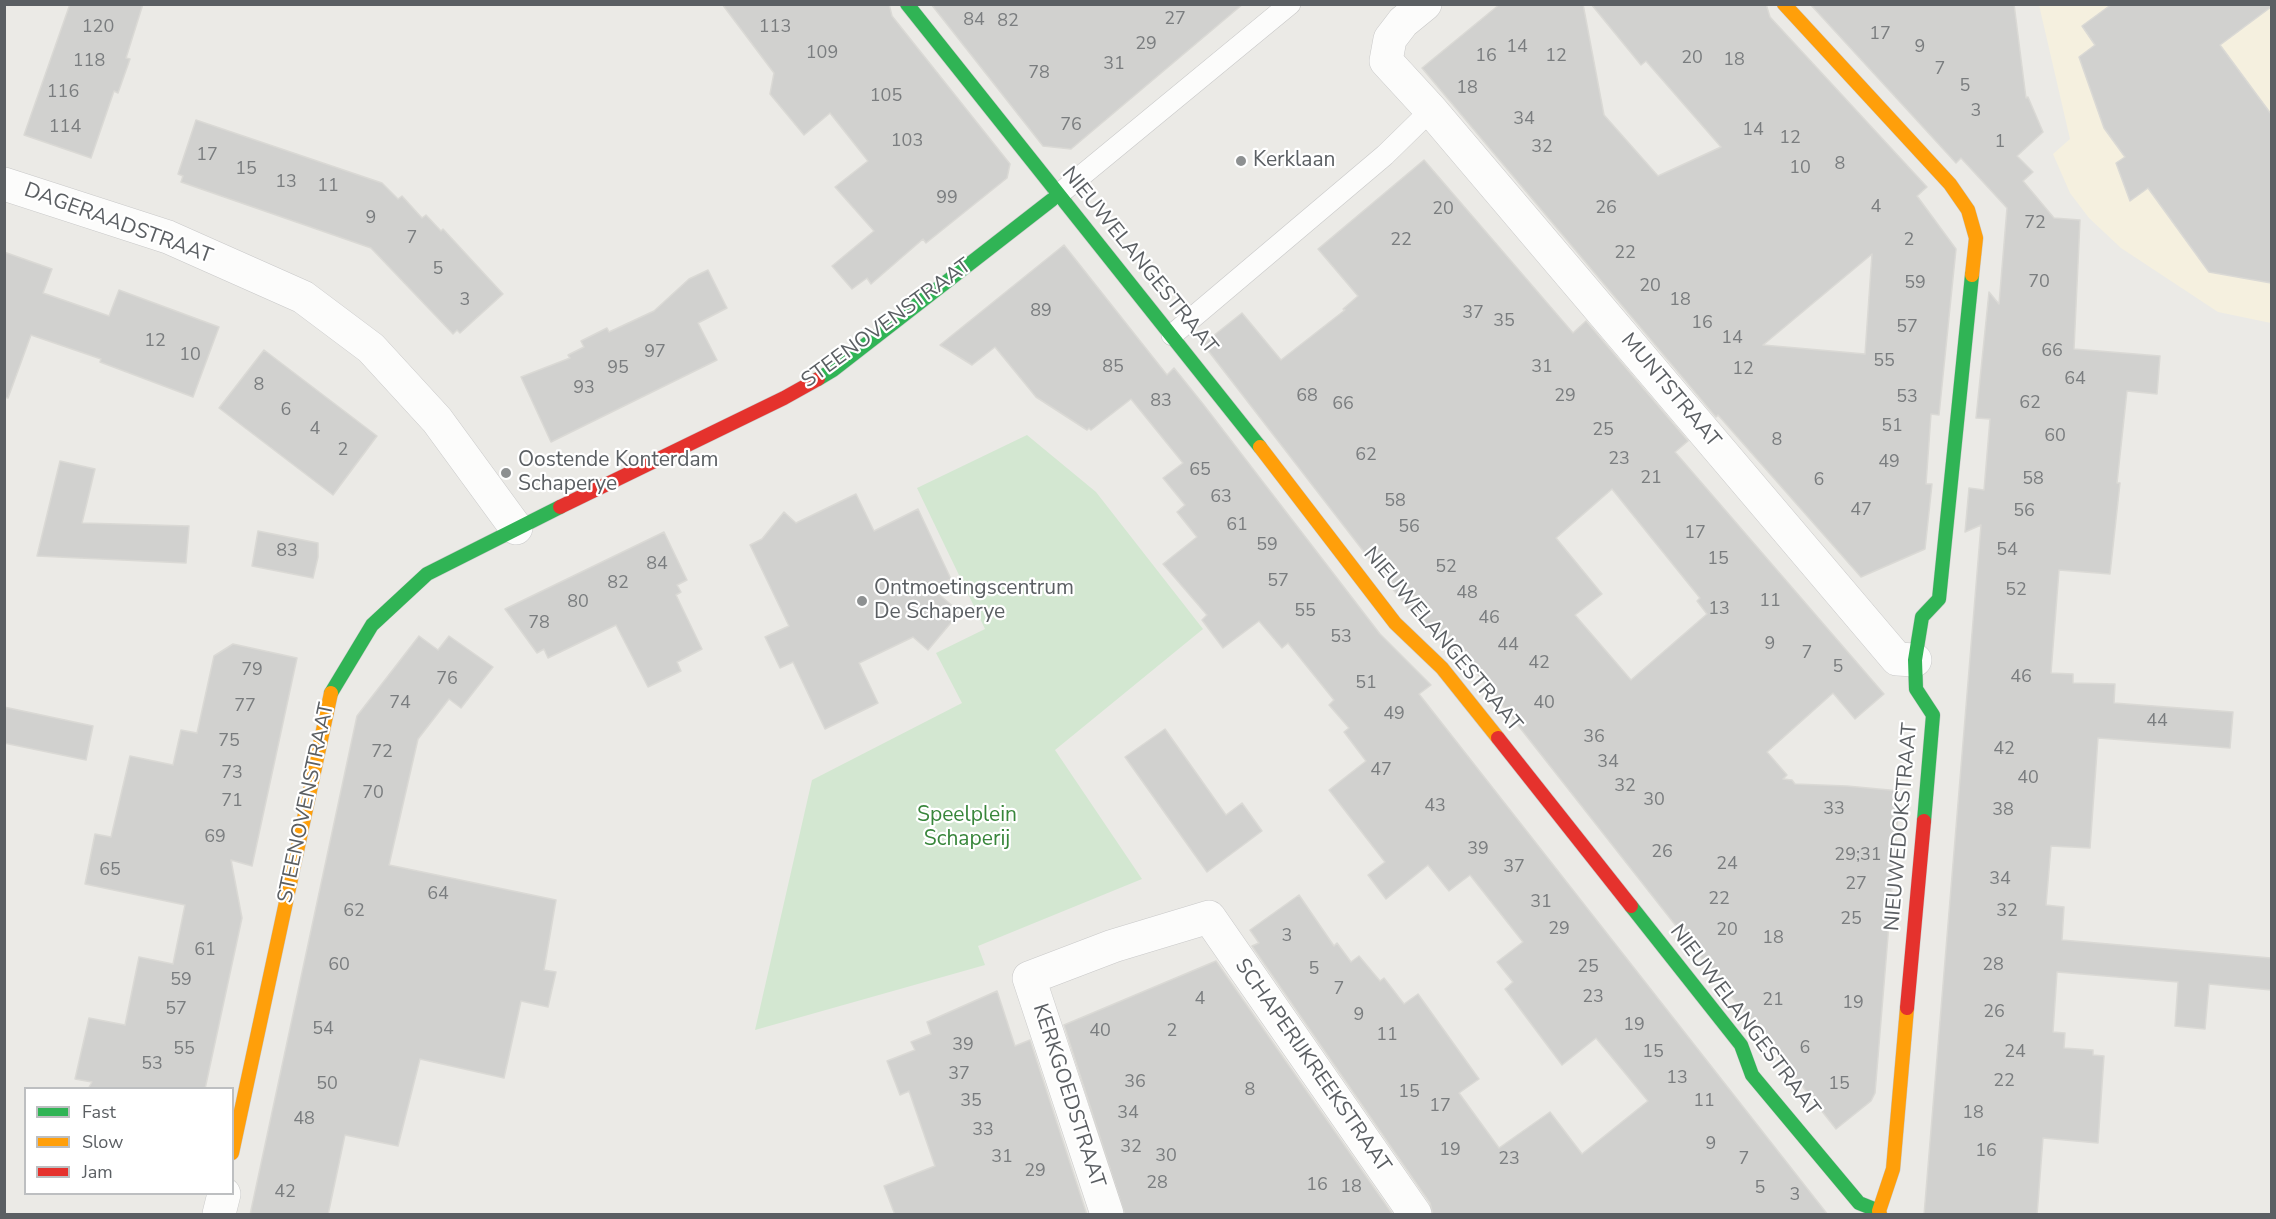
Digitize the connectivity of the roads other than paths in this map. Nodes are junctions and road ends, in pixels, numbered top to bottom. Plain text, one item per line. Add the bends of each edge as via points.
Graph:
1 (907, 4) edge
2 (1290, 4) edge
3 (1425, 4) edge
4 (1784, 4) edge
5 (1431, 110) junction
6 (4, 184) edge
7 (1058, 195) junction
8 (1172, 336) junction
9 (516, 528) junction
10 (1915, 660) junction
11 (1029, 978) joint
12 (234, 1144) edge
13 (224, 1195) edge
14 (1880, 1213) edge
15 (219, 1215) edge
16 (1107, 1215) edge
17 (1415, 1215) edge

1 - 7 street, NIEUWELANGESTRAAT
2 - 7 lane
3 - 5 street via 1389,39 1386,61
4 - 10 street, NIEUWEDOKSTRAAT via 1950,184 1968,210 1976,238 1939,599 1922,617
5 - 8 lane via 1385,155
5 - 10 street, MUNTSTRAAT via 1897,659
6 - 9 street, DAGERAADSTRAAT via 168,237 303,297 370,348 430,412
7 - 8 street, NIEUWELANGESTRAAT
7 - 9 street, STEENOVENSTRAAT via 833,370 784,398
8 - 14 street, NIEUWELANGESTRAAT via 1395,623 1442,668 1741,1045 1752,1075 1859,1203
9 - 12 street, STEENOVENSTRAAT via 427,574 372,625 331,693
10 - 14 street, NIEUWEDOKSTRAAT via 1916,689 1933,714 1893,1169
11 - 16 street, KERKGOEDSTRAAT
11 - 17 street, SCHAPERIJKREEKSTRAAT via 1113,946 1209,917
13 - 15 street

